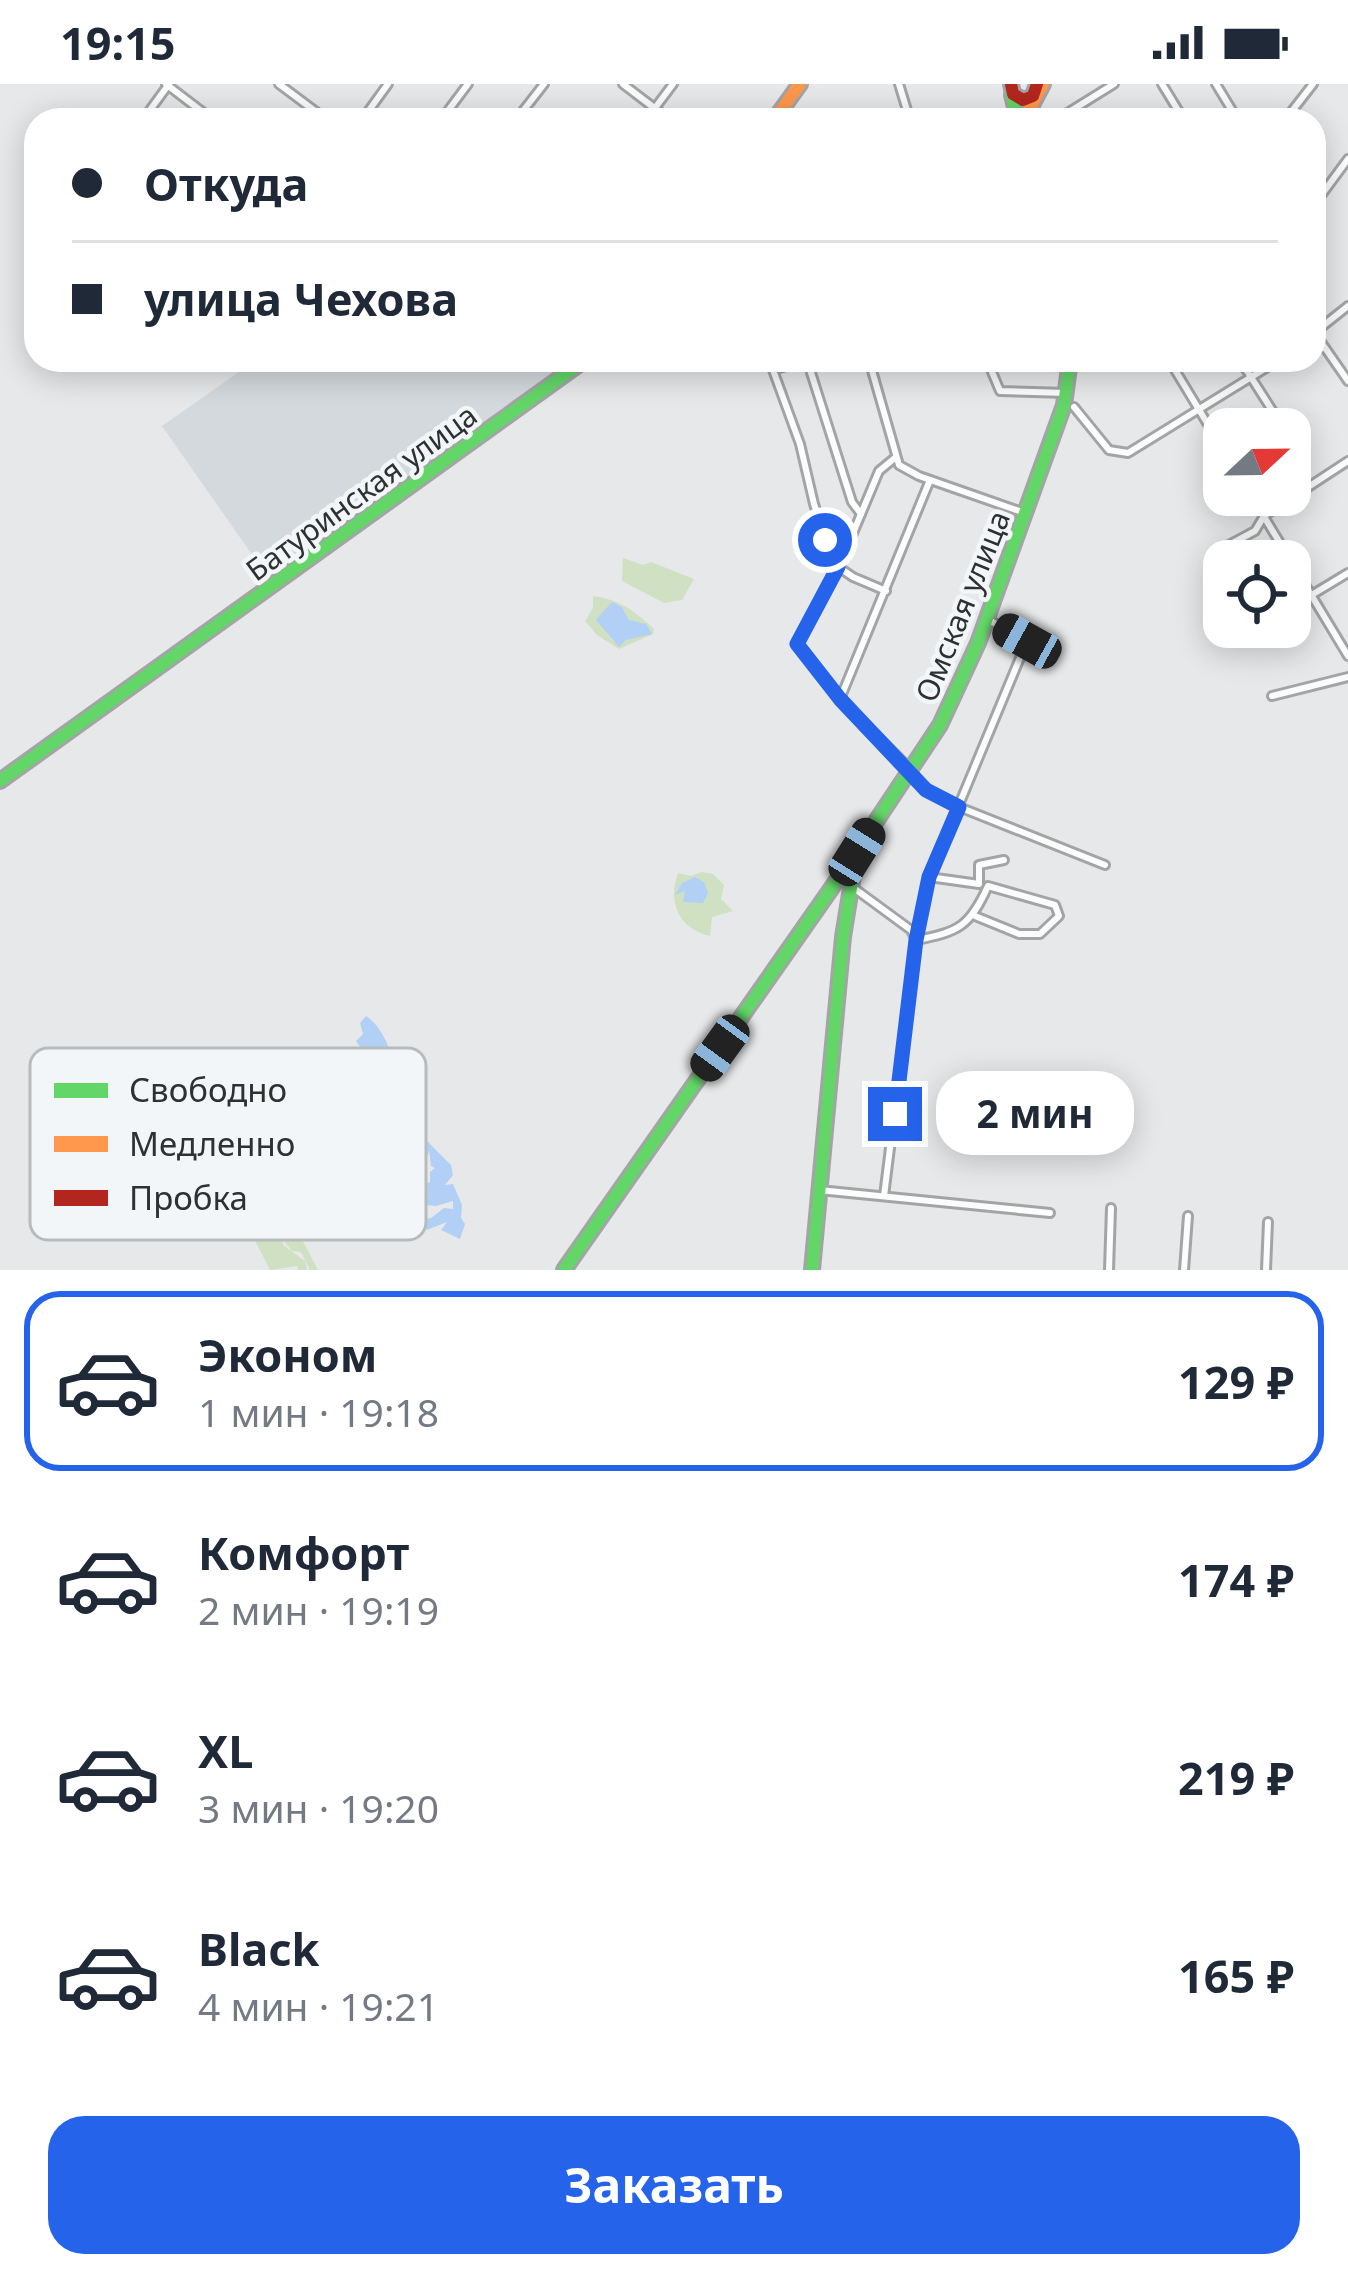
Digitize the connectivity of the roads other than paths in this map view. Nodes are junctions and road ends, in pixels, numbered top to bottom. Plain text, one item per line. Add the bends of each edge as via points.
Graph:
1 (168, 84) edge
2 (279, 84) edge
3 (544, 84) edge
4 (623, 84) edge
5 (673, 84) edge
6 (1114, 84) edge
7 (1011, 86) edge
8 (1038, 87) edge
9 (198, 108) edge
10 (311, 108) edge
11 (525, 108) edge
12 (654, 108) joint
13 (1075, 108) edge
14 (1348, 159) edge
15 (1326, 189) edge
16 (1326, 350) edge
17 (569, 372) edge
18 (774, 372) edge
19 (810, 372) edge
20 (872, 372) edge
21 (992, 372) edge
22 (1069, 372) edge
23 (1176, 372) edge
24 (1247, 372) edge
25 (1260, 372) edge
26 (1251, 378) junction
27 (1348, 381) edge
28 (1067, 393) junction
29 (1074, 407) dead end
30 (1270, 408) edge
31 (1200, 410) junction
32 (1203, 415) edge
33 (896, 457) junction
34 (1348, 461) edge
35 (931, 480) junction
36 (1311, 485) edge
37 (1025, 513) junction
38 (862, 514) junction
39 (1264, 516) joint
40 (1239, 540) edge
41 (838, 567) junction
42 (1348, 573) edge
43 (886, 591) junction
44 (1312, 595) junction
45 (987, 619) junction
46 (1348, 656) edge
47 (1348, 677) edge
48 (1272, 697) dead end
49 (840, 699) junction
50 (910, 769) junction
51 (0, 781) edge
52 (959, 807) junction
53 (857, 852) junction
54 (1004, 860) dead end
55 (1105, 865) dead end
56 (929, 877) junction
57 (851, 886) junction
58 (975, 916) junction
59 (916, 940) junction
60 (819, 1190) junction
61 (884, 1196) junction
62 (1111, 1208) dead end
63 (1050, 1213) dead end
64 (1188, 1216) dead end
65 (1268, 1222) dead end
66 (564, 1270) edge
67 (812, 1270) edge
68 (1109, 1270) edge
69 (1184, 1270) edge
70 (1267, 1270) edge

1 - 9 street
2 - 10 street
3 - 11 street
4 - 12 street
5 - 12 street
6 - 13 street
7 - 8 street via 1021,100
14 - 15 street
16 - 27 street
17 - 51 street, Батуринская улица
18 - 41 street
19 - 38 street
20 - 33 street
21 - 28 street via 1000,392
22 - 28 street, Омская улица
23 - 31 street
24 - 26 street
25 - 26 street
26 - 30 street
26 - 31 street
28 - 37 street, Омская улица
29 - 31 street via 1109,450 1122,454
31 - 32 street
33 - 35 street
33 - 38 street via 879,471
34 - 36 street
35 - 37 street
35 - 43 street
37 - 45 street, Омская улица
38 - 41 street
39 - 40 street
39 - 44 street
41 - 43 street
41 - 49 street via 797,644
42 - 44 street
43 - 49 street
44 - 46 street
45 - 50 street, Омская улица via 956,696
45 - 52 street via 1027,641
47 - 48 street
49 - 50 street
50 - 52 street via 926,790
50 - 53 street, Омская улица
52 - 55 street
52 - 56 street
53 - 57 street
53 - 66 street, Омская улица
54 - 56 street via 979,865 979,884
56 - 59 street
57 - 59 street
57 - 60 street
58 - 58 street via 988,886 1055,905 1059,916 1040,934
58 - 59 street via 945,935
59 - 61 street
60 - 61 street
60 - 67 street
61 - 63 street
62 - 68 street
64 - 69 street
65 - 70 street

